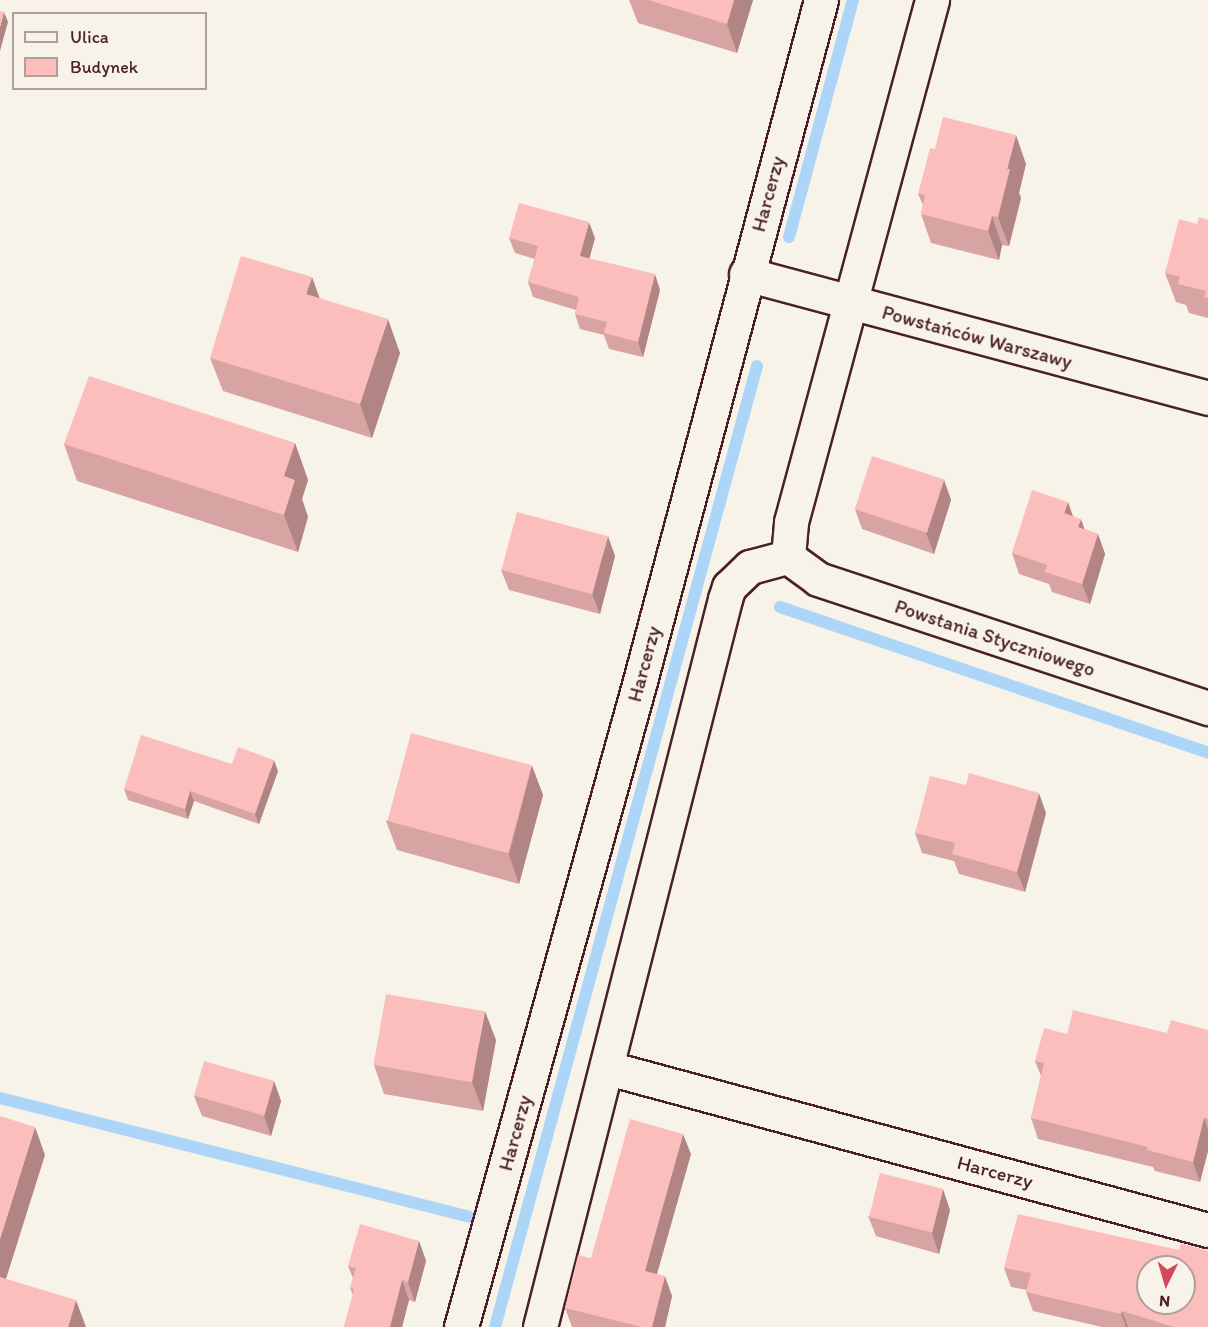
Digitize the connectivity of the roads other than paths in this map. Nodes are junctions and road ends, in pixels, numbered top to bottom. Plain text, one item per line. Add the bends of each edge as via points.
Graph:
1 (821, 0) edge
2 (932, 0) edge
3 (746, 274) junction
4 (852, 304) junction
5 (1208, 398) edge
6 (788, 557) junction
7 (1208, 708) edge
8 (608, 1068) junction
9 (1208, 1230) edge
10 (461, 1327) edge
11 (540, 1327) edge

1 - 3 street, Harcerzy
2 - 4 street
3 - 4 street, Powstańców Warszawy
3 - 10 street, Harcerzy via 639,681
4 - 5 street, Powstańców Warszawy
4 - 6 street via 791,522
6 - 7 street, Powstania Styczniowego via 818,579
6 - 8 street via 750,567 729,586
8 - 9 street, Harcerzy
8 - 11 street

